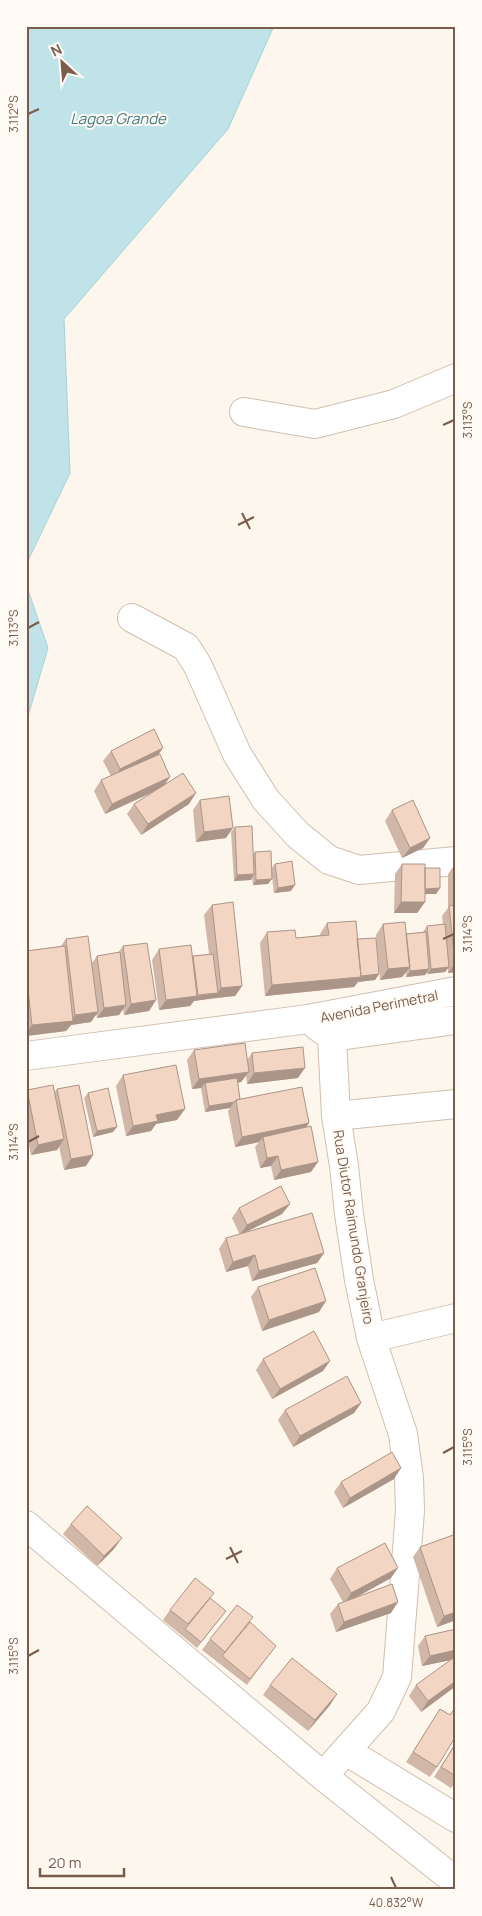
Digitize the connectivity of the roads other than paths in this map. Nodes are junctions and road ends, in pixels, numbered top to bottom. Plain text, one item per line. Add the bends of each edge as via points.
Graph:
1 (456, 378) edge
2 (244, 412) dead end
3 (132, 618) dead end
4 (456, 861) edge
5 (456, 991) edge
6 (308, 1019) junction
7 (456, 1020) edge
8 (332, 1037) junction
9 (26, 1056) edge
10 (456, 1104) edge
11 (336, 1116) junction
12 (456, 1318) edge
13 (371, 1338) junction
14 (26, 1525) edge
15 (346, 1751) junction
16 (323, 1776) junction
17 (456, 1818) edge
18 (448, 1876) edge

1 - 2 street via 394,404 315,424
3 - 4 street via 186,647 198,666 237,754 266,800 298,834 329,860 359,870
5 - 6 street, Avenida Perimetral
6 - 8 street, Avenida Perimetral
6 - 9 street
7 - 8 street, Avenida Perimetral
8 - 11 street, Rua Diutor Raimundo Granjeiro
10 - 11 street
11 - 13 street, Rua Diutor Raimundo Granjeiro via 359,1280
12 - 13 street
13 - 15 street, Rua Diutor Raimundo Granjeiro via 403,1434 410,1511 397,1677 381,1712
14 - 16 street
15 - 16 street, Rua Diutor Raimundo Granjeiro
15 - 17 street
16 - 18 street

